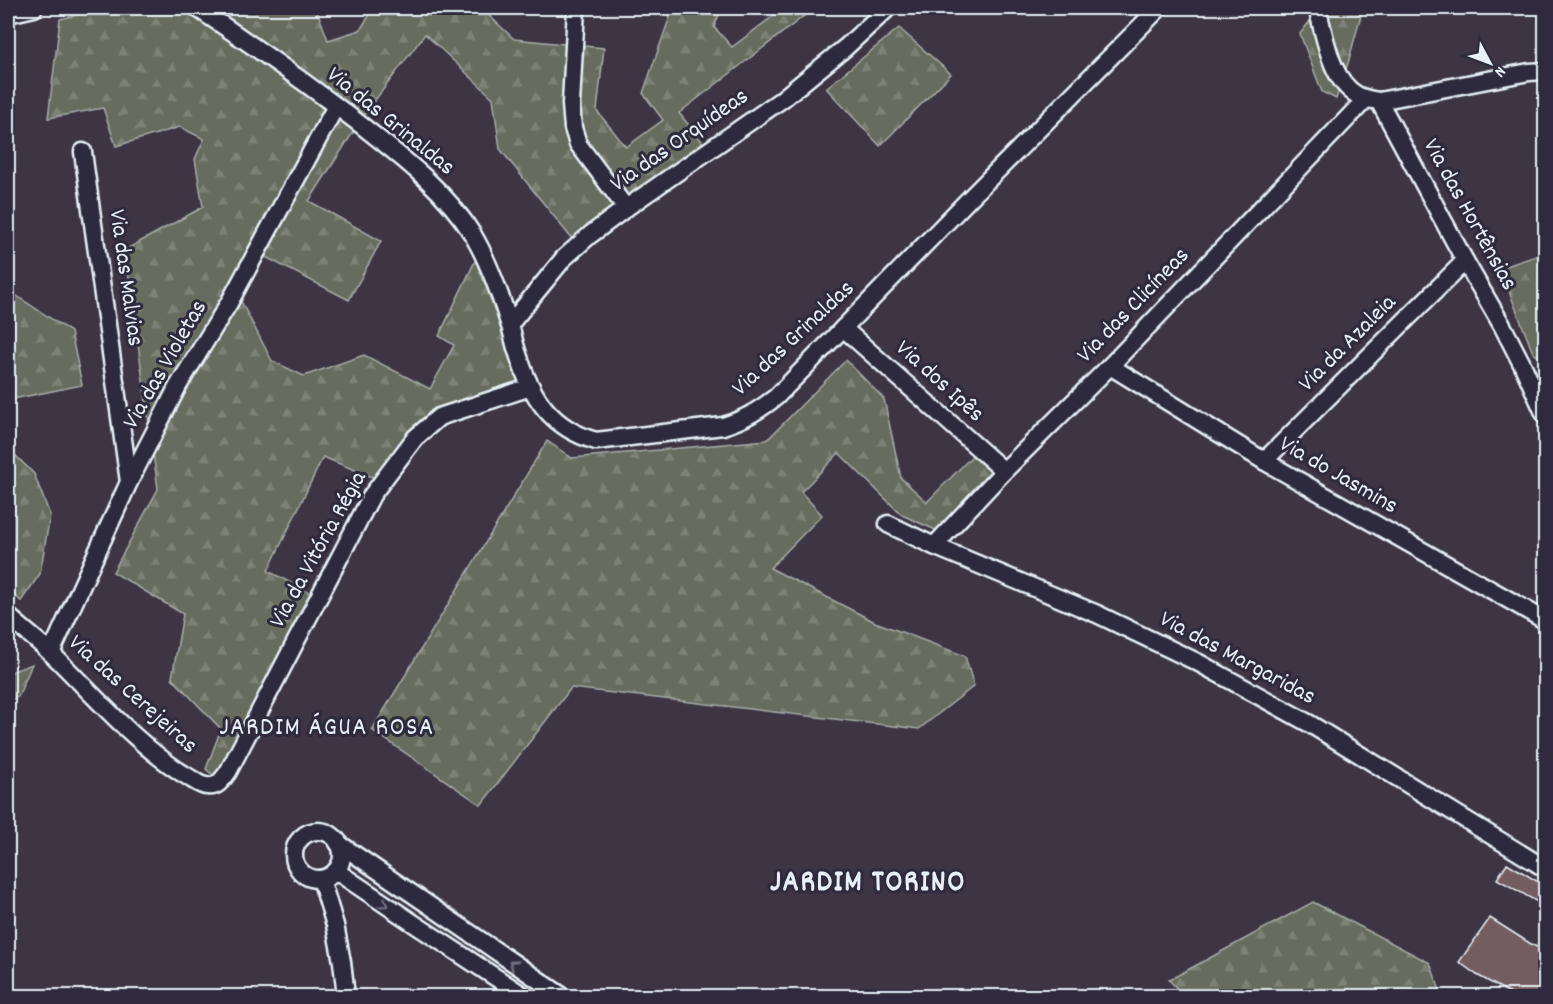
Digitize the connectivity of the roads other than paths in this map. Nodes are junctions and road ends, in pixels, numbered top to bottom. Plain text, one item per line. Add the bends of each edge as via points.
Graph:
1 (34, 8) edge
2 (196, 8) edge
3 (576, 8) edge
4 (888, 8) edge
5 (1159, 8) edge
6 (1317, 8) edge
7 (8, 14) edge
8 (1545, 71) edge
9 (1373, 100) junction
10 (336, 106) junction
11 (83, 152) dead end
12 (626, 208) junction
13 (1466, 261) junction
14 (510, 324) junction
15 (843, 328) junction
16 (1110, 366) junction
17 (531, 387) junction
18 (1545, 417) edge
19 (1264, 461) junction
20 (1004, 471) junction
21 (129, 482) junction
22 (888, 524) dead end
23 (934, 546) junction
24 (8, 616) edge
25 (1545, 621) edge
26 (51, 653) junction
27 (228, 772) joint
28 (338, 843) junction
29 (1545, 869) edge
30 (328, 875) junction
31 (346, 996) edge
32 (524, 996) edge
33 (562, 996) edge

1 - 7 street
2 - 10 street, Via das Grinaldas
3 - 12 street via 573,128 578,144
4 - 12 street, Via das Orquídeas via 781,100
5 - 15 street, Via das Grinaldas
6 - 9 street via 1333,67 1343,84 1356,95
8 - 9 street
9 - 13 street, Via das Hortênsias
9 - 16 street, Via das Clicíneas
10 - 14 street, Via das Grinaldas via 419,172 457,212 487,264
10 - 21 street, Via das Violetas via 229,303 178,386
11 - 21 street, Via das Malvias
12 - 14 street, Via das Orquídeas via 564,258
13 - 18 street, Via das Hortênsias via 1518,356
13 - 19 street, Via da Azaleia
14 - 17 street, Via das Grinaldas
15 - 17 street, Via das Grinaldas via 759,411 723,426 596,441 564,428 548,414
15 - 20 street, Via dos Ipês
16 - 19 street, Via do Jasmins
16 - 20 street, Via das Clicíneas
17 - 27 street, Via da Vitória Régia via 439,417 415,438 372,495
19 - 25 street, Via do Jasmins
20 - 23 street, Via das Clicíneas
21 - 26 street, Via das Violetas
22 - 23 street, Via das Margaridas
23 - 29 street, Via das Margaridas via 1097,614 1199,663 1310,724
24 - 26 street, Via das Cerejeiras
26 - 27 street, Via das Cerejeiras via 156,754 182,773 209,787 221,782
28 - 30 street via 341,862
28 - 30 street via 326,833 310,833 295,850 296,866 301,872 314,879
33 -> 28 street
30 - 31 street
30 -> 32 street via 416,925

